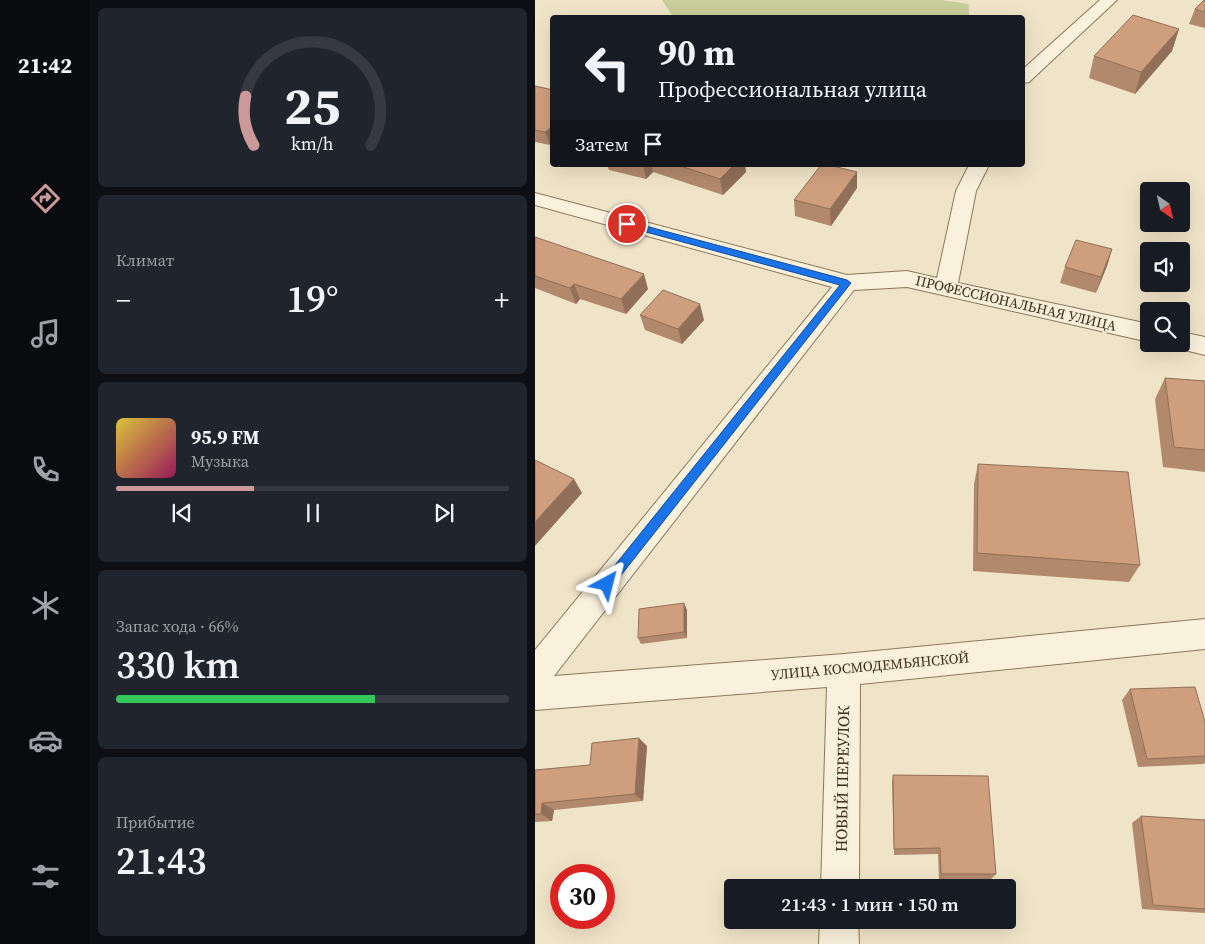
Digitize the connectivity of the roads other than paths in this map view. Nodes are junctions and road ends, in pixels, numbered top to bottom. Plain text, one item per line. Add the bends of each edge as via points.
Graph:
1 (1109, 0) edge
2 (1025, 76) edge
3 (978, 167) edge
4 (535, 199) edge
5 (847, 283) junction
6 (946, 288) junction
7 (1140, 331) edge
8 (1190, 343) edge
9 (1205, 346) edge
10 (1205, 634) edge
11 (843, 670) junction
12 (535, 675) edge
13 (535, 694) edge
14 (840, 879) edge
15 (839, 929) edge
16 (839, 944) edge

1 - 2 street
3 - 6 street via 966,191
4 - 5 street, ПРОФЕССИОНАЛЬНАЯ УЛИЦА
5 - 6 street, ПРОФЕССИОНАЛЬНАЯ УЛИЦА via 907,279
5 - 12 street
6 - 7 street, ПРОФЕССИОНАЛЬНАЯ УЛИЦА
8 - 9 street
10 - 11 street, УЛИЦА КОСМОДЕМЬЯНСКОЙ
11 - 13 street, УЛИЦА КОСМОДЕМЬЯНСКОЙ
11 - 14 street, НОВЫЙ ПЕРЕУЛОК
15 - 16 street

